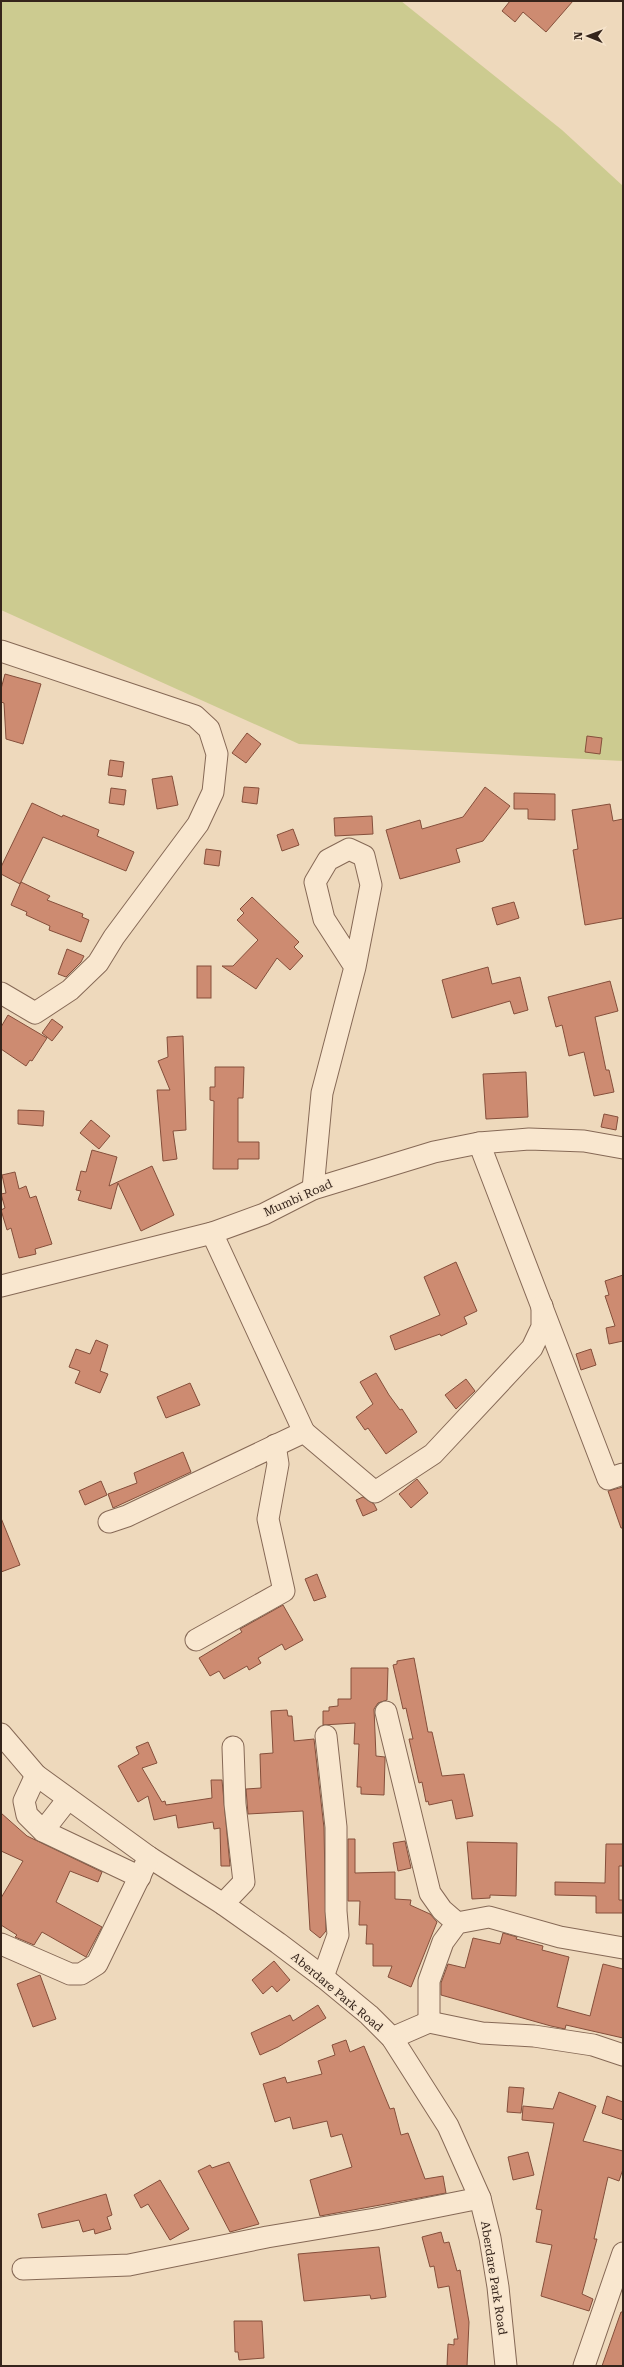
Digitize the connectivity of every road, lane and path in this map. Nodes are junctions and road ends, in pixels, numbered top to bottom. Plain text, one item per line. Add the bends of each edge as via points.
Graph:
1 (1, 651) edge
2 (354, 967) junction
3 (1, 993) edge
4 (478, 1143) junction
5 (623, 1148) edge
6 (313, 1189) junction
7 (212, 1233) junction
8 (1, 1286) edge
9 (542, 1306) junction
10 (304, 1432) junction
11 (275, 1445) junction
12 (623, 1474) edge
13 (109, 1522) dead end
14 (196, 1640) dead end
15 (386, 1712) dead end
16 (1, 1734) edge
17 (326, 1736) dead end
18 (233, 1747) dead end
19 (36, 1775) junction
20 (68, 1798) junction
21 (43, 1831) junction
22 (150, 1857) junction
23 (140, 1877) junction
24 (223, 1904) junction
25 (457, 1923) junction
26 (1, 1944) edge
27 (623, 1948) edge
28 (323, 1977) junction
29 (429, 2022) junction
30 (392, 2038) junction
31 (623, 2055) edge
32 (480, 2198) junction
33 (623, 2254) edge
34 (23, 2269) dead end
35 (506, 2366) edge
36 (584, 2366) edge

1 - 3 street via 194,716 210,729 217,754 213,792 198,824 98,963 70,990 35,1013
2 - 2 street via 371,885 364,856 349,849 328,860 315,882 324,919
2 - 6 street via 322,1093
4 - 5 street, Mumbi Road via 529,1139 584,1142
4 - 6 street, Mumbi Road via 434,1152
4 - 9 street
6 - 7 street, Mumbi Road via 264,1214
7 - 8 street, Mumbi Road
7 - 10 street
9 - 10 street via 542,1327 532,1348 433,1454 375,1492
9 - 12 street via 608,1479
10 - 11 street
11 - 13 street via 127,1516
11 - 14 street via 278,1464 268,1520 284,1592
15 - 25 street via 430,1893 442,1910
16 - 19 street, Aberdare Park Road
17 - 28 street via 336,1827 338,1935
18 - 24 street via 244,1882
19 - 20 street, Aberdare Park Road
19 - 21 street via 24,1801 27,1815
20 - 21 street
20 - 22 street, Aberdare Park Road
21 - 23 street
22 - 23 street
22 - 24 street, Aberdare Park Road
23 - 26 street via 97,1964 81,1974 70,1974
24 - 28 street, Aberdare Park Road
25 - 27 street via 489,1917 560,1937
25 - 29 street via 443,1942 429,1981
28 - 30 street, Aberdare Park Road
29 - 30 street
29 - 31 street via 482,2033 534,2036 593,2045
30 - 32 street, Aberdare Park Road via 448,2126
32 - 34 street via 128,2265
32 - 35 street, Aberdare Park Road via 498,2287
33 - 36 street

